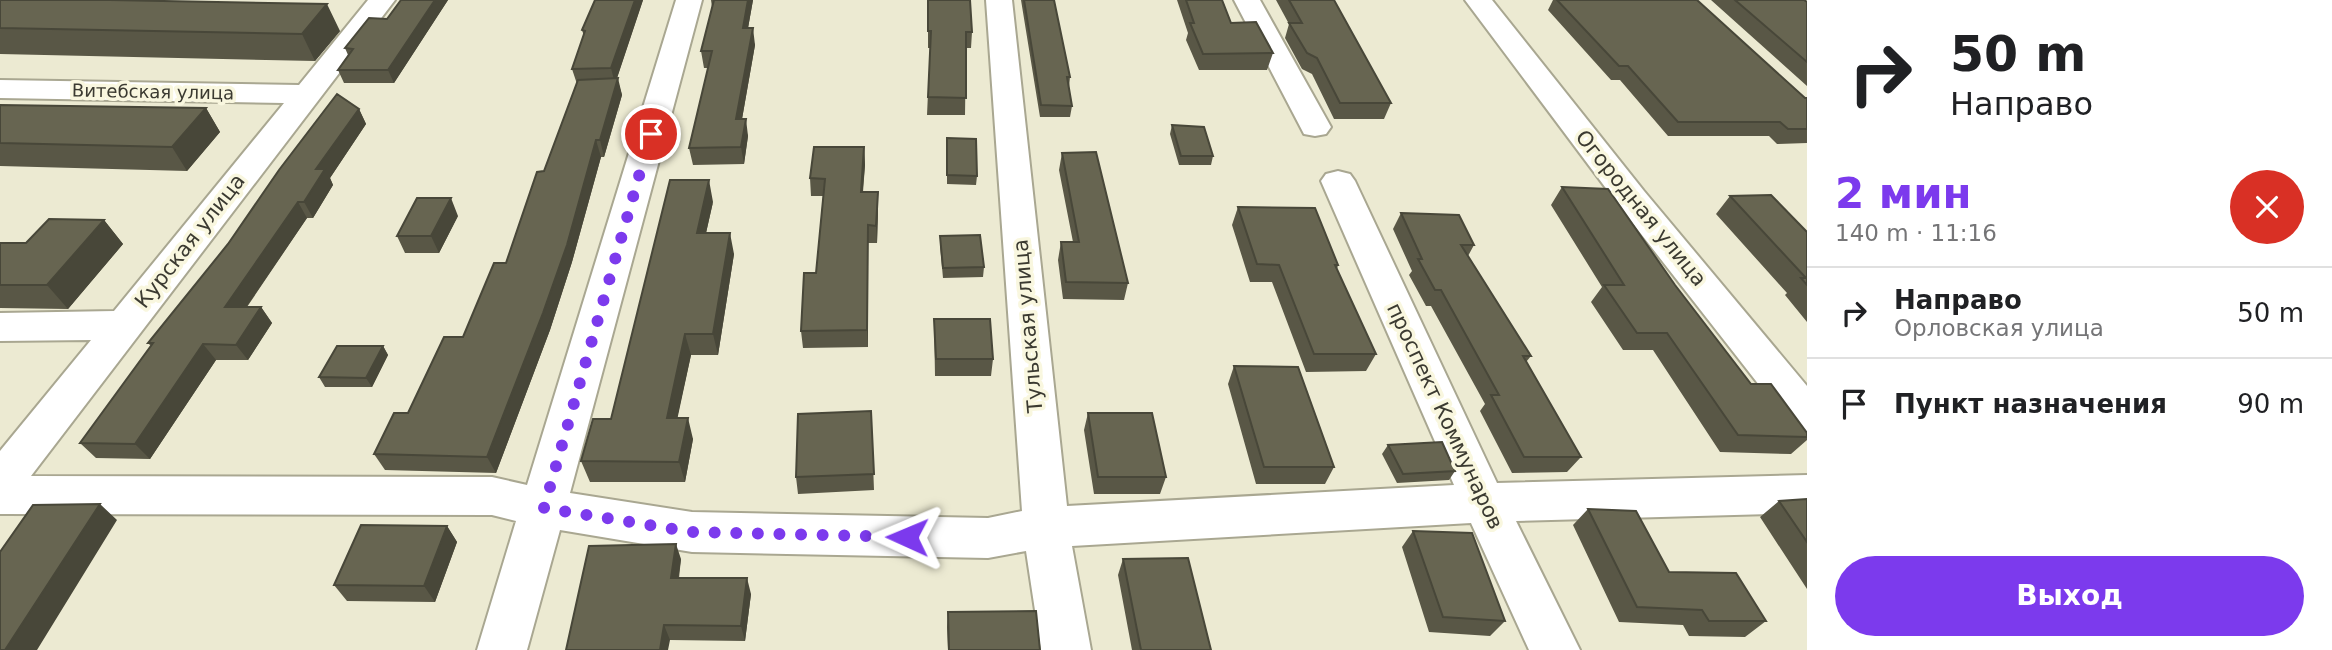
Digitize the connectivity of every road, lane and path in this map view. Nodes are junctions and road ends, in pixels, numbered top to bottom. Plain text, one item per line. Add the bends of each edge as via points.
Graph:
1 (382, 0) edge
2 (689, 0) edge
3 (999, 0) edge
4 (1247, 0) edge
5 (1478, 0) edge
6 (0, 89) edge
7 (306, 94) junction
8 (1315, 127) dead end
9 (1338, 181) dead end
10 (123, 326) junction
11 (0, 327) edge
12 (1807, 415) edge
13 (0, 483) edge
14 (1807, 494) edge
15 (0, 495) edge
16 (1484, 503) junction
17 (544, 508) junction
18 (1046, 527) junction
19 (502, 650) edge
20 (1066, 650) edge
21 (1555, 650) edge

1 - 7 street, Курская улица
2 - 17 street
3 - 18 street, Тульская улица
4 - 8 street
5 - 12 street, Огородная улица
6 - 7 street, Витебская улица
7 - 10 street, Курская улица
9 - 16 street, проспект Коммунаров
10 - 11 street
10 - 13 street, Курская улица
14 - 16 street
15 - 17 street via 492,496
16 - 18 street
16 - 21 street, проспект Коммунаров
17 - 18 street via 692,532 988,538
17 - 19 street
18 - 20 street, Тульская улица

